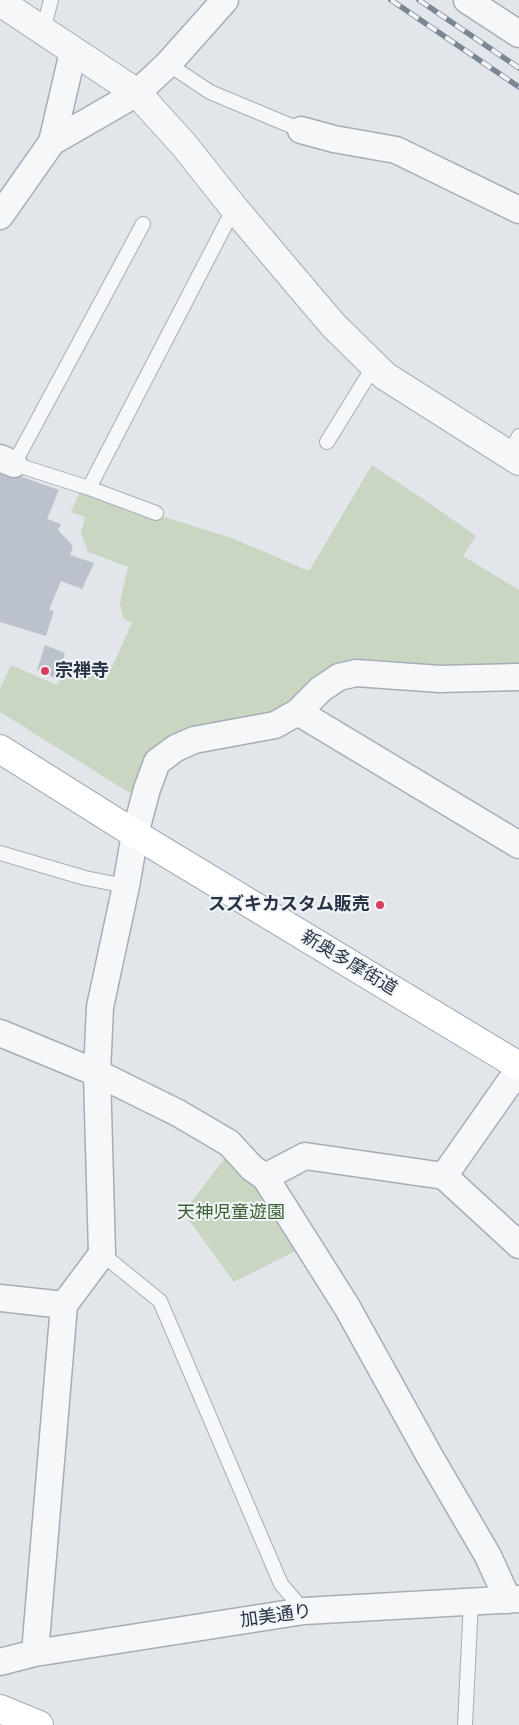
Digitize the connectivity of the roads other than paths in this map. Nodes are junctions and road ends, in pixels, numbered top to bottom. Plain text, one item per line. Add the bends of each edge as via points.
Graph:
1 (51, 0) edge
2 (225, 0) edge
3 (467, 0) edge
4 (0, 2) edge
5 (43, 30) junction
6 (519, 34) edge
7 (73, 52) junction
8 (168, 64) junction
9 (136, 93) junction
10 (301, 130) joint
11 (52, 142) junction
12 (5, 200) edge
13 (234, 208) junction
14 (519, 210) edge
15 (142, 224) dead end
16 (374, 366) junction
17 (327, 442) dead end
18 (516, 451) edge
19 (7, 461) edge
20 (89, 488) junction
21 (156, 513) dead end
22 (519, 677) edge
23 (298, 712) junction
24 (0, 750) edge
25 (135, 834) junction
26 (519, 845) edge
27 (0, 853) edge
28 (126, 886) junction
29 (0, 1033) edge
30 (519, 1067) edge
31 (97, 1074) junction
32 (444, 1176) junction
33 (265, 1177) junction
34 (519, 1245) edge
35 (102, 1254) junction
36 (0, 1298) edge
37 (64, 1305) junction
38 (514, 1600) edge
39 (471, 1601) junction
40 (304, 1611) junction
41 (35, 1653) junction
42 (0, 1662) edge
43 (0, 1709) edge
44 (39, 1725) edge
45 (464, 1725) edge

1 - 5 lane
2 - 8 street
3 - 6 street
4 - 5 street
5 - 7 street
7 - 9 street
7 - 11 street
8 - 9 street
8 - 10 lane via 210,92
9 - 11 street
9 - 13 street via 184,145
10 - 14 street via 334,140 396,150
11 - 12 street
13 - 16 street via 333,325
13 - 20 lane
15 - 19 lane
16 - 17 lane
16 - 18 street via 385,376
19 - 20 lane
20 - 21 lane
22 - 23 street via 440,679 356,672 339,677 320,689
23 - 25 street via 275,725 194,740 157,762
23 - 26 street
24 - 25 main road, 新奥多摩街道
25 - 28 street
25 - 30 main road, 新奥多摩街道
27 - 28 lane via 85,878
28 - 31 street via 100,1007
29 - 31 street
30 - 32 street
31 - 33 street via 178,1113 229,1143
31 - 35 street
32 - 33 street via 305,1156
32 - 34 street
33 - 38 street via 348,1307
35 - 37 street
35 - 40 lane via 160,1301 281,1584
36 - 37 street
37 - 41 street
38 - 39 street, 加美通り
39 - 40 street, 加美通り
39 - 45 lane
40 - 41 street, 加美通り
41 - 42 street, 加美通り
43 - 44 main road

